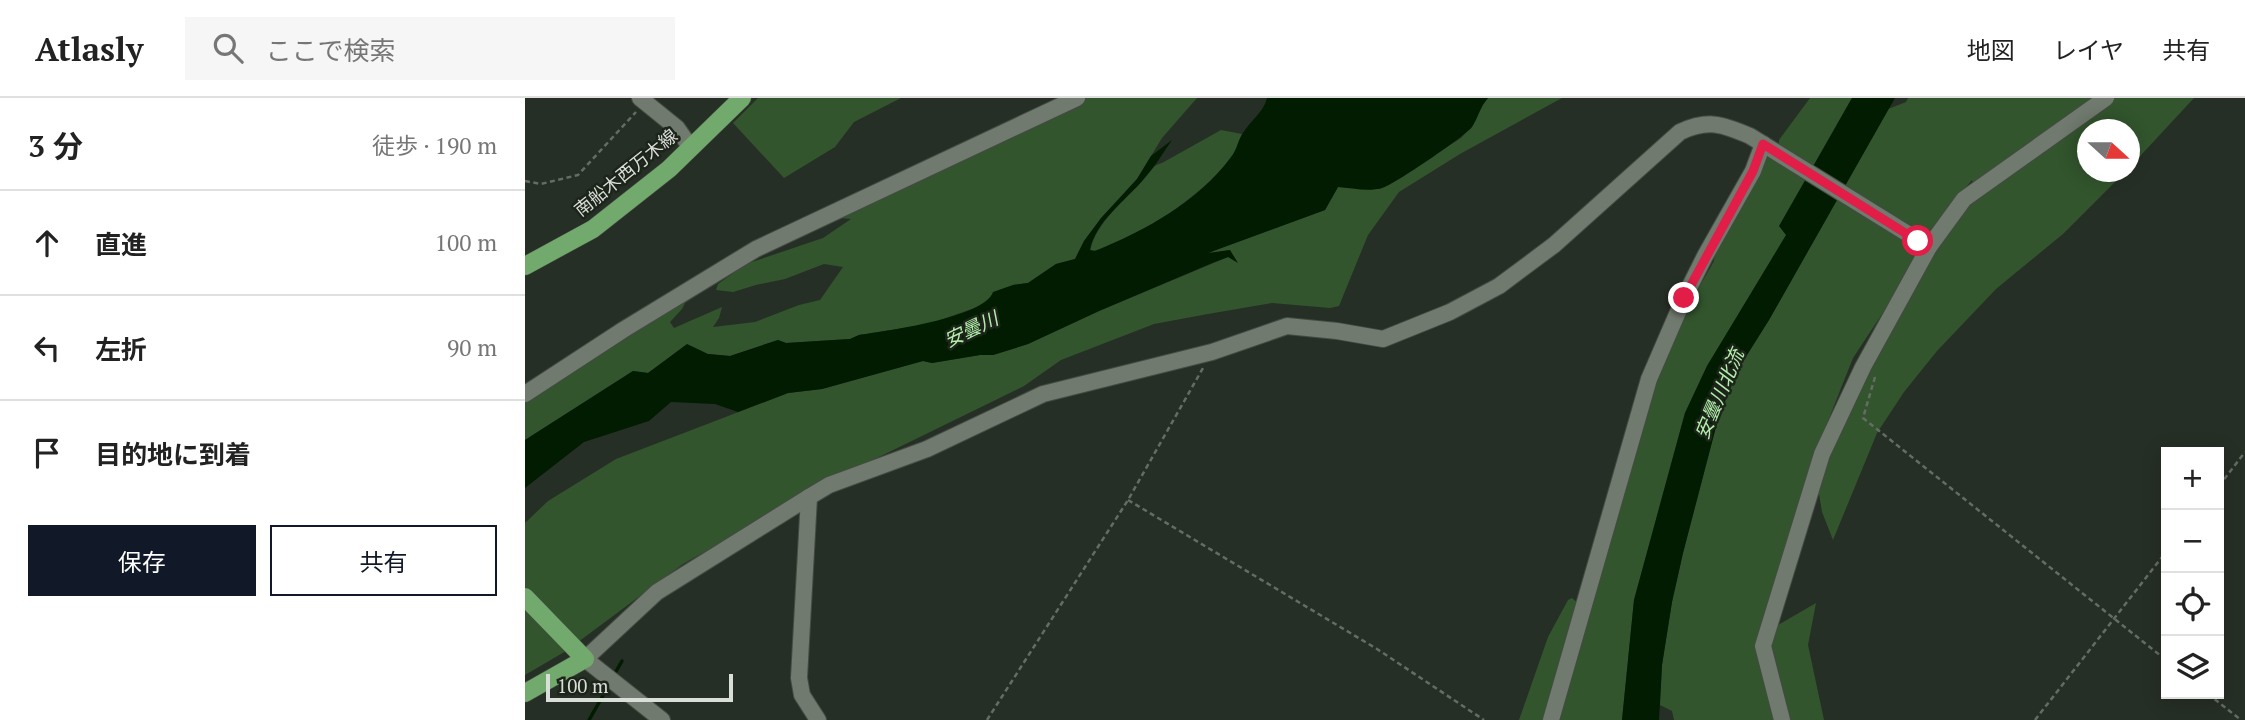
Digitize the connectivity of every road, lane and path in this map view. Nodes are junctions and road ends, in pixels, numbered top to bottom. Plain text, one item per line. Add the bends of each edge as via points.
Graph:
1 (742, 98) edge
2 (1077, 98) edge
3 (2106, 98) edge
4 (643, 100) edge
5 (1763, 144) junction
6 (691, 148) junction
7 (525, 181) edge
8 (1923, 244) junction
9 (525, 266) edge
10 (1212, 352) junction
11 (1878, 367) dead end
12 (525, 394) edge
13 (2245, 452) edge
14 (2224, 479) edge
15 (809, 497) junction
16 (1128, 500) junction
17 (2161, 558) edge
18 (525, 597) edge
19 (2113, 618) junction
20 (582, 654) junction
21 (2161, 656) edge
22 (525, 693) edge
23 (2214, 699) edge
24 (662, 720) edge
25 (818, 720) edge
26 (987, 720) edge
27 (1484, 720) edge
28 (1551, 720) edge
29 (1781, 720) edge
30 (2035, 720) edge
31 (2241, 720) edge

1 - 6 main road, 南船木西万木線
2 - 12 street via 756,249
3 - 8 street via 1963,200
4 - 6 street via 677,128
4 - 7 path via 578,175 541,184
5 - 8 street
5 - 10 street via 1732,128 1712,124 1697,124 1680,132 1553,245 1499,286 1383,339 1287,326
5 - 28 street via 1684,298 1649,379
6 - 9 main road, 南船木西万木線 via 593,229
8 - 29 street via 1822,454 1784,572 1763,646
10 - 15 street via 1043,394 927,449 829,485
10 - 16 path
11 - 19 path via 1863,418
13 - 14 path
15 - 20 street via 657,592
15 - 25 street via 799,678 802,695
16 - 26 path
16 - 27 path via 1377,649
17 - 19 path
18 - 20 main road
19 - 21 path
19 - 30 path
20 - 22 main road
20 - 24 street
23 - 31 path

